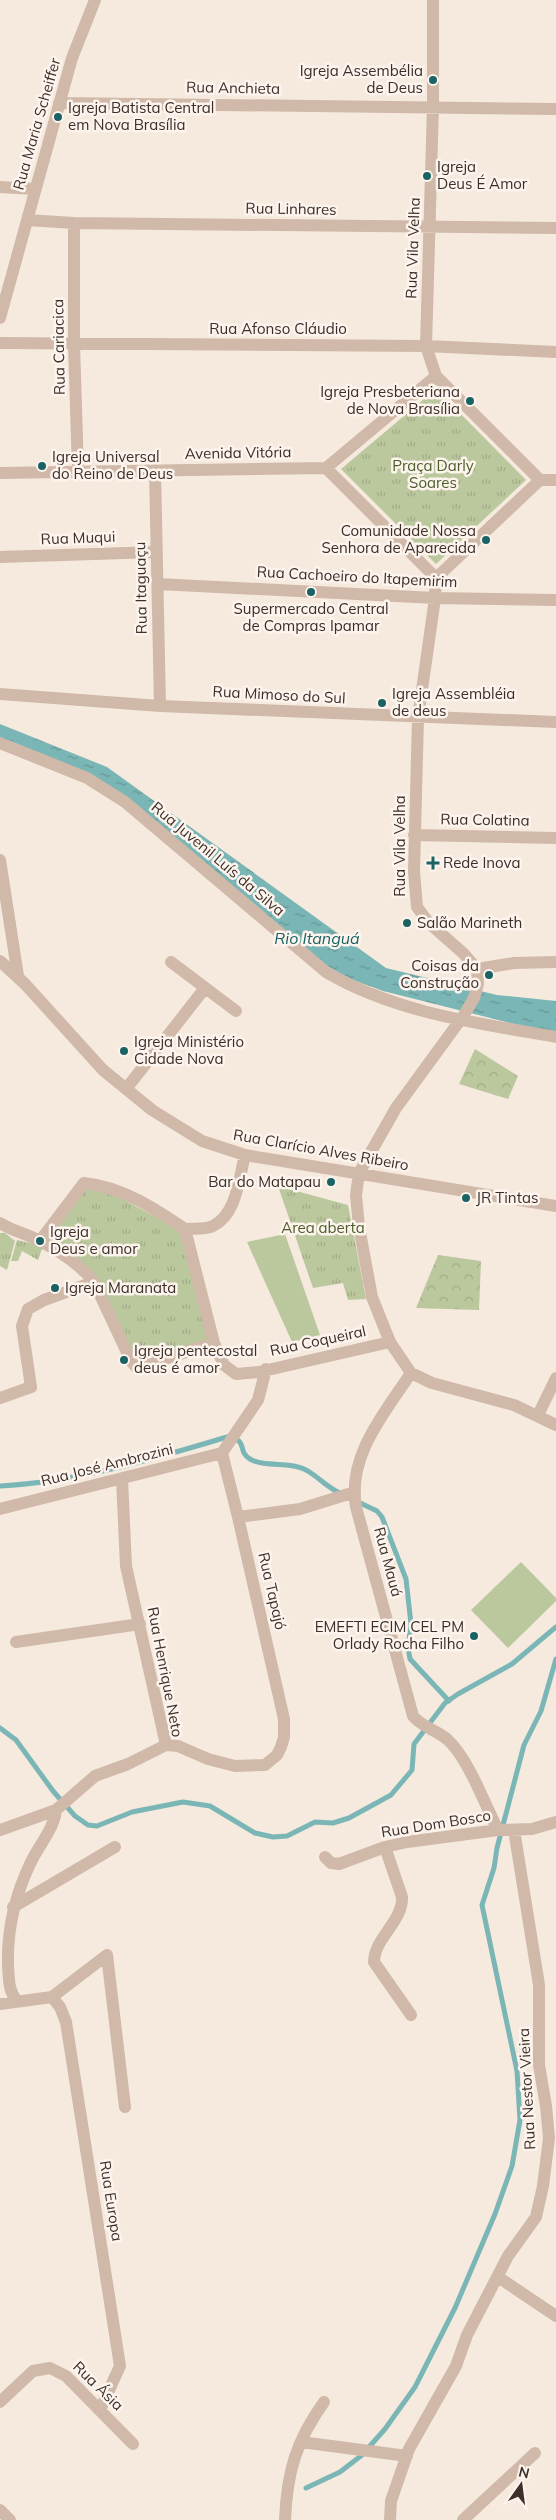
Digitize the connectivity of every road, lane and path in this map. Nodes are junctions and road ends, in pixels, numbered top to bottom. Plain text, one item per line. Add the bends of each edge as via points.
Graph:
1 (96, 0) edge
2 (433, 0) edge
3 (59, 102) junction
4 (433, 106) junction
5 (556, 109) edge
6 (0, 187) edge
7 (34, 189) junction
8 (26, 220) junction
9 (74, 223) junction
10 (429, 227) junction
11 (556, 228) edge
12 (0, 318) edge
13 (0, 343) edge
14 (74, 344) junction
15 (426, 346) junction
16 (556, 352) edge
17 (436, 376) junction
18 (326, 468) junction
19 (155, 470) junction
20 (78, 471) junction
21 (0, 473) edge
22 (540, 480) junction
23 (556, 480) edge
24 (157, 552) junction
25 (0, 557) edge
26 (436, 578) junction
27 (158, 584) junction
28 (435, 598) junction
29 (556, 600) edge
30 (0, 694) edge
31 (160, 706) junction
32 (418, 718) junction
33 (556, 722) edge
34 (0, 743) edge
35 (414, 835) junction
36 (556, 838) edge
37 (0, 860) edge
38 (0, 961) edge
39 (171, 962) dead end
40 (556, 962) edge
41 (477, 969) junction
42 (18, 976) junction
43 (205, 988) junction
44 (236, 1011) dead end
45 (462, 1018) junction
46 (556, 1037) edge
47 (126, 1089) junction
48 (245, 1155) junction
49 (359, 1174) junction
50 (556, 1206) edge
51 (0, 1223) edge
52 (185, 1229) junction
53 (40, 1241) junction
54 (94, 1282) junction
55 (390, 1342) junction
56 (214, 1343) junction
57 (266, 1368) junction
58 (411, 1373) junction
59 (556, 1378) edge
60 (0, 1398) edge
61 (538, 1415) junction
62 (556, 1425) edge
63 (222, 1452) junction
64 (122, 1479) junction
65 (355, 1492) junction
66 (0, 1510) edge
67 (238, 1517) junction
68 (140, 1624) junction
69 (16, 1642) dead end
70 (166, 1745) junction
71 (56, 1810) junction
72 (556, 1822) edge
73 (0, 1830) edge
74 (498, 1830) junction
75 (514, 1830) junction
76 (115, 1847) dead end
77 (385, 1847) junction
78 (325, 1857) dead end
79 (13, 1907) junction
80 (52, 1997) junction
81 (17, 2001) junction
82 (0, 2004) edge
83 (411, 2015) dead end
84 (125, 2107) dead end
85 (498, 2277) junction
86 (556, 2316) edge
87 (0, 2402) edge
88 (324, 2402) dead end
89 (100, 2410) junction
90 (300, 2442) junction
91 (133, 2444) dead end
92 (535, 2453) dead end
93 (407, 2456) junction
94 (285, 2520) edge
95 (390, 2520) edge
96 (462, 2520) edge

1 - 3 street, Rua Maria Scheiffer via 72,58
2 - 4 street, Rua Vila Velha
3 - 4 street, Rua Anchieta
3 - 7 street, Rua Maria Scheiffer
4 - 5 street, Rua Anchieta
4 - 10 street, Rua Vila Velha
6 - 7 street
7 - 8 street, Rua Maria Scheiffer
8 - 9 street, Rua Linhares
8 - 12 street, Rua Maria Scheiffer
9 - 10 street, Rua Linhares
9 - 14 street, Rua Cariacica
10 - 11 street, Rua Linhares
10 - 15 street, Rua Vila Velha
13 - 14 street, Rua Afonso Cláudio
14 - 15 street, Rua Afonso Cláudio
14 - 20 street, Rua Cariacica
15 - 16 street, Rua Afonso Cláudio
15 - 17 street, Rua Vila Velha
17 - 18 street
17 - 22 street
18 - 19 street, Avenida Vitória
18 - 26 street
19 - 20 street, Avenida Vitória
19 - 24 street, Rua Itaguaçu
20 - 21 street, Avenida Vitória
22 - 23 street
22 - 26 street
24 - 25 street, Rua Muqui
24 - 27 street, Rua Itaguaçu
26 - 28 street, Rua Vila Velha
27 - 28 street, Rua Cachoeiro do Itapemirim
27 - 31 street, Rua Itaguaçu
28 - 29 street, Rua Cachoeiro do Itapemirim
28 - 32 street, Rua Vila Velha
30 - 31 street, Rua Mimoso do Sul
31 - 32 street, Rua Mimoso do Sul
32 - 33 street, Rua Mimoso do Sul
32 - 35 street, Rua Vila Velha
34 - 45 street, Rua Juvenil Luís da Silva via 87,778 125,802 326,972 353,988 386,1001
35 - 36 street, Rua Colatina
35 - 41 street, Rua Vila Velha via 417,907 429,923 464,953
37 - 42 street
38 - 42 street, Rua Clarício Alves Ribeiro
39 - 43 street
40 - 41 street via 514,963
41 - 45 street via 478,984 474,998
42 - 47 street, Rua Clarício Alves Ribeiro via 93,1060
43 - 44 street
43 - 47 street
45 - 46 street, Rua Juvenil Luís da Silva
45 - 49 street via 396,1108
47 - 48 street, Rua Clarício Alves Ribeiro via 169,1122 202,1141
48 - 49 street, Rua Clarício Alves Ribeiro
48 - 52 street via 234,1200 226,1216 212,1227
49 - 50 street, Rua Clarício Alves Ribeiro
49 - 55 street via 356,1195 359,1227 372,1297
51 - 53 street
52 - 53 street via 149,1205 103,1185 84,1183
52 - 56 street, Rua Coqueiral
53 - 54 street via 85,1270
54 - 56 street via 131,1361 138,1368
54 - 60 street via 28,1308 22,1326 31,1387
55 - 57 street, Rua Coqueiral
55 - 58 street
56 - 57 street, Rua Coqueiral via 224,1365 236,1374 259,1372
57 - 63 street via 258,1400
58 - 61 street via 432,1383 514,1405
58 - 65 street, Rua Mauá via 364,1448 357,1465
59 - 61 street
61 - 62 street
63 - 64 street, Rua José Ambrozini
63 - 67 street, Rua Tapajó
64 - 66 street, Rua José Ambrozini
64 - 68 street, Rua Henrique Neto via 126,1566
65 - 67 street via 300,1509
65 - 74 street, Rua Mauá via 356,1507 413,1716 420,1724 447,1739 457,1751
67 - 70 street, Rua Tapajó via 282,1714 284,1738 277,1755 265,1765 256,1767 235,1766 178,1746
68 - 69 street
68 - 70 street, Rua Henrique Neto
70 - 71 street, Rua Henrique Neto via 95,1776
71 - 73 street
71 - 79 street via 55,1819 32,1860
72 - 75 street, Rua Dom Bosco
74 - 75 street, Rua Dom Bosco
74 - 77 street, Rua Dom Bosco
75 - 85 street, Rua Nestor Vieira via 538,1969 539,2065 549,2138 536,2217 513,2248
76 - 79 street
77 - 78 street, Rua Dom Bosco via 339,1864 331,1863
77 - 83 street via 402,1905 394,1925 378,1948 374,1962
79 - 81 street via 8,1975 10,1994
80 - 81 street
80 - 84 street via 107,1955
80 - 89 street, Rua Europa via 66,2022 120,2366
81 - 82 street
85 - 86 street
85 - 93 street, Rua Nestor Vieira via 466,2335 456,2366 435,2399
87 - 89 street, Rua Ásia via 33,2371 41,2368 59,2371
88 - 90 street
89 - 91 street, Rua Ásia
90 - 93 street
90 - 94 street via 289,2473
92 - 96 street
93 - 95 street, Rua Nestor Vieira via 391,2501

